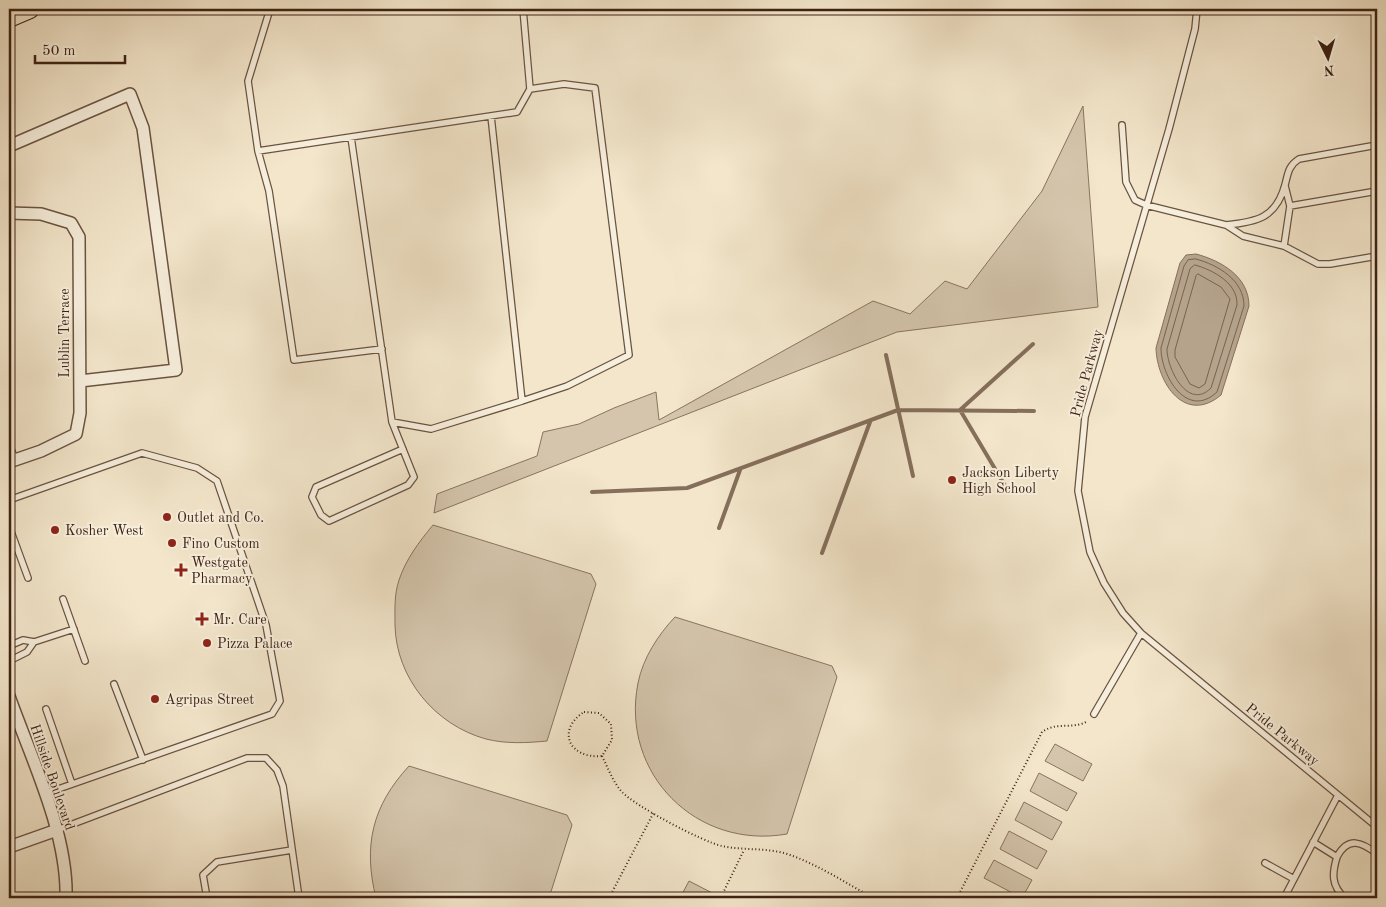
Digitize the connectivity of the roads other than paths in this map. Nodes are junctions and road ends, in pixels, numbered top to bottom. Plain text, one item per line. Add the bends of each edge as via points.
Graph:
1 (270, 9) edge
2 (523, 9) edge
3 (1197, 9) edge
4 (530, 89) junction
5 (491, 116) junction
6 (1122, 125) dead end
7 (351, 137) junction
8 (1377, 145) edge
9 (9, 146) edge
10 (258, 151) junction
11 (1285, 186) junction
12 (1377, 191) edge
13 (1146, 205) junction
14 (1290, 206) junction
15 (9, 213) edge
16 (1226, 225) junction
17 (1284, 246) junction
18 (1377, 256) edge
19 (382, 349) junction
20 (80, 381) junction
21 (522, 402) junction
22 (392, 422) junction
23 (9, 443) edge
24 (403, 450) junction
25 (12, 461) edge
26 (9, 500) edge
27 (9, 526) edge
28 (28, 578) dead end
29 (63, 599) dead end
30 (74, 628) junction
31 (1141, 633) junction
32 (34, 642) junction
33 (9, 646) edge
34 (9, 661) edge
35 (85, 661) dead end
36 (114, 684) dead end
37 (9, 696) edge
38 (46, 709) dead end
39 (1094, 714) road end
40 (142, 760) junction
41 (72, 784) junction
42 (44, 794) junction
43 (1338, 795) junction
44 (1377, 827) edge
45 (57, 830) junction
46 (1313, 842) junction
47 (9, 848) edge
48 (292, 850) junction
49 (1377, 854) edge
50 (1337, 857) junction
51 (1265, 863) dead end
52 (1294, 879) junction
53 (66, 898) edge
54 (206, 898) edge
55 (299, 898) edge
56 (1284, 898) edge
57 (1345, 898) edge

1 - 10 lane via 248,81
2 - 4 lane
3 - 13 lane, Pride Parkway via 1195,29
4 - 5 lane via 517,112
4 - 21 lane via 564,84 595,88 629,355 568,386
5 - 7 lane
5 - 21 lane
6 - 13 lane via 1126,182 1136,200
7 - 10 lane
7 - 19 lane
8 - 11 lane via 1299,159 1292,164
9 - 20 street via 130,94 143,128 176,370
10 - 19 lane via 269,191 294,360
11 - 14 lane
11 - 16 lane via 1270,213 1254,221
12 - 14 lane
13 - 16 lane
13 - 31 lane, Pride Parkway via 1085,417 1078,491 1090,552 1104,583 1123,613
14 - 17 lane
15 - 20 street, Lublin Terrace via 41,214 71,223 79,237
16 - 17 lane via 1242,236
17 - 18 lane via 1318,264
19 - 22 lane
20 - 25 street, Lublin Terrace via 76,434
21 - 22 lane via 431,429
22 - 24 lane
23 - 25 lane
24 - 24 lane via 316,488 312,497 321,515 329,522 408,485 414,477
26 - 40 lane via 142,452 197,468 217,481 266,625 280,702 272,714
27 - 28 lane
29 - 30 lane
30 - 32 lane
30 - 35 lane
31 - 39 lane
31 - 43 lane, Pride Parkway
32 - 33 lane via 22,640
32 - 34 lane via 27,652
36 - 40 lane
37 - 42 street, Hillside Boulevard
38 - 41 lane
40 - 41 lane
41 - 42 lane
42 - 45 street, Hillside Boulevard
43 - 44 lane, Pride Parkway
43 - 46 lane
45 - 47 street
45 - 48 lane via 247,758 266,758 277,770 283,786
45 - 53 street, Hillside Boulevard via 67,879
46 - 50 lane
46 - 52 lane
48 - 54 lane via 216,862 203,876
48 - 55 lane
49 - 50 lane via 1361,843 1354,843
50 - 57 lane via 1333,878 1339,893
51 - 52 lane
52 - 56 lane

